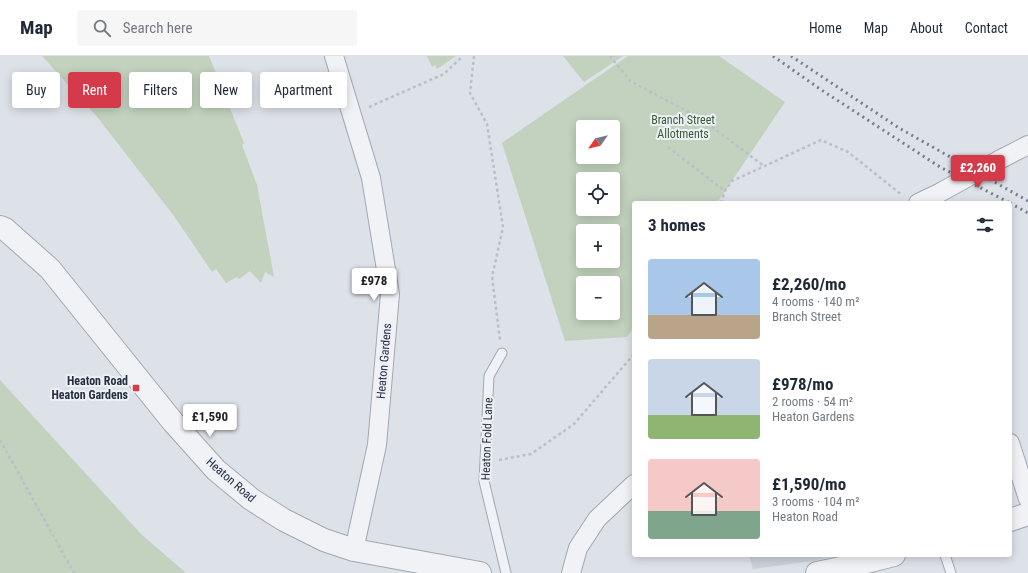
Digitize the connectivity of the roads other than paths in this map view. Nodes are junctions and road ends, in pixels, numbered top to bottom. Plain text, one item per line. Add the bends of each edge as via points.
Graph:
1 (334, 56) edge
2 (1028, 145) edge
3 (926, 199) edge
4 (0, 227) edge
5 (502, 353) road end
6 (1012, 449) edge
7 (632, 486) edge
8 (1028, 499) edge
9 (1028, 514) edge
10 (1012, 519) edge
11 (354, 550) junction
12 (889, 557) edge
13 (946, 557) edge
14 (857, 569) edge
15 (480, 573) edge
16 (506, 573) edge
17 (571, 573) edge
18 (817, 573) edge
19 (951, 573) edge

1 - 11 street, Heaton Gardens via 371,178 390,294 377,445
2 - 3 street, bridge
4 - 11 street, Heaton Road via 50,269 173,422 216,470 251,499 284,520 324,540
5 - 16 lane, Heaton Fold Lane via 489,376 484,481
6 - 8 street
7 - 17 street via 597,519 578,548
9 - 10 street
11 - 15 street, Heaton Road
12 - 14 street
13 - 19 lane
14 - 18 street

